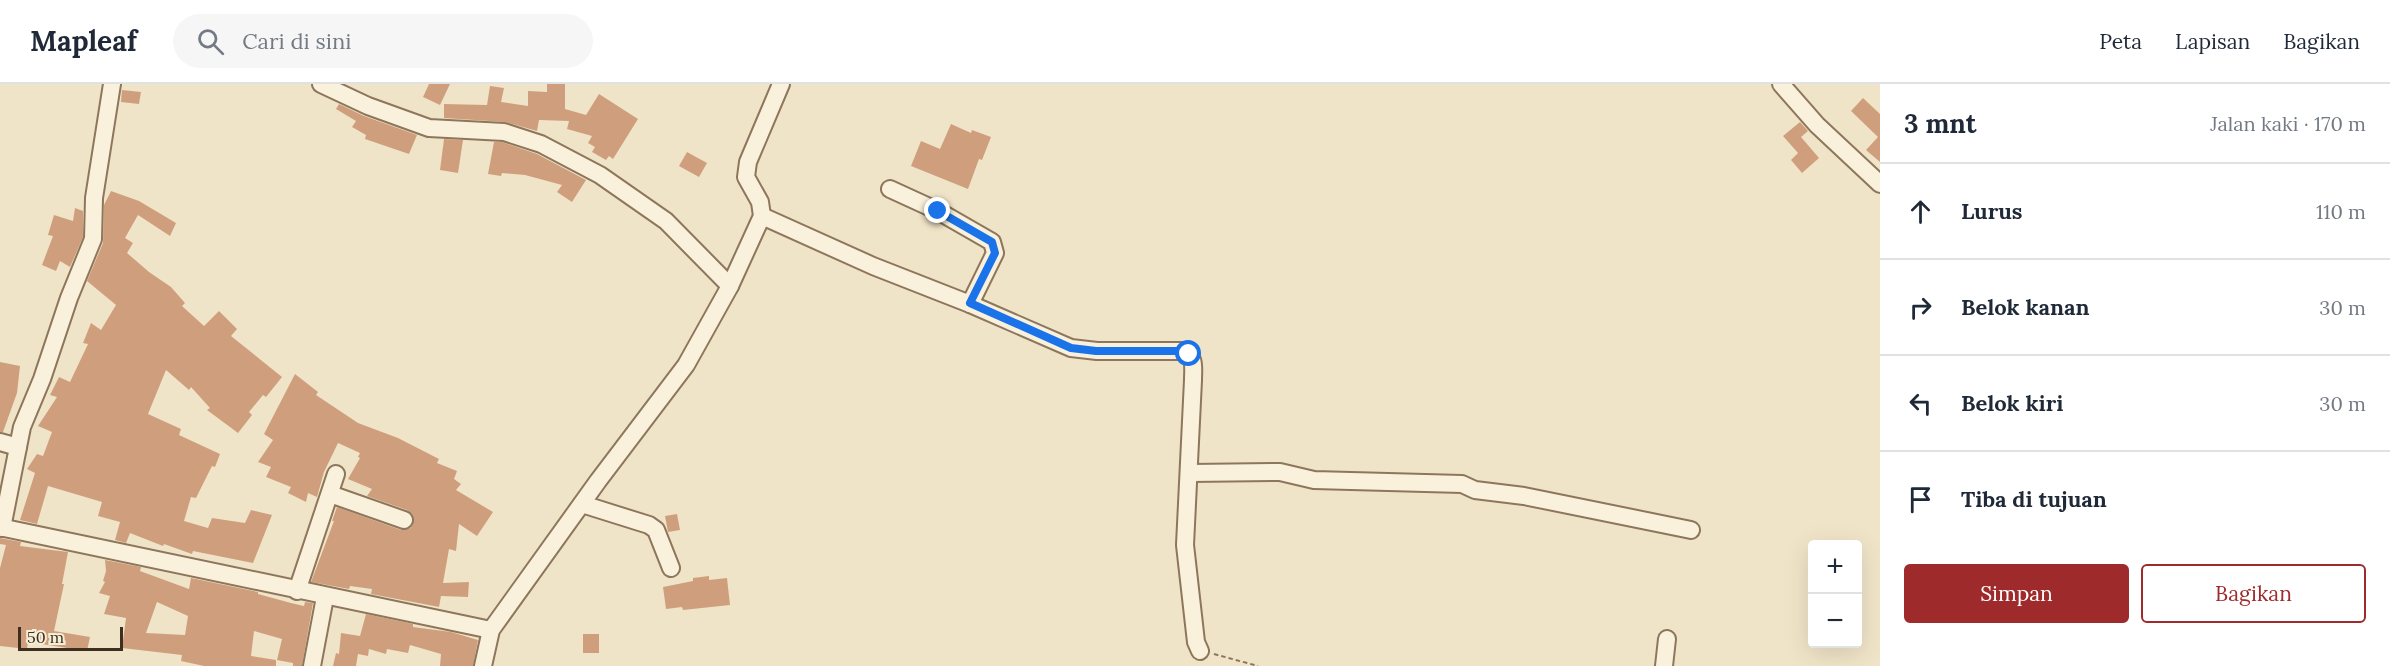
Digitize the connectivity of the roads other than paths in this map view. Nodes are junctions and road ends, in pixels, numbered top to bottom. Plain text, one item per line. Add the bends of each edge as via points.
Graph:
1 (112, 84) edge
2 (321, 84) edge
3 (781, 84) edge
4 (1781, 84) edge
5 (1880, 184) edge
6 (891, 189) dead end
7 (762, 216) junction
8 (730, 286) junction
9 (970, 303) junction
10 (0, 442) edge
11 (18, 447) junction
12 (1190, 473) junction
13 (336, 474) dead end
14 (330, 494) junction
15 (582, 504) junction
16 (404, 520) dead end
17 (1, 528) edge
18 (1691, 530) dead end
19 (672, 568) dead end
20 (297, 591) junction
21 (325, 597) junction
22 (491, 630) junction
23 (1667, 639) dead end
24 (1200, 651) road end
25 (312, 666) edge
26 (483, 666) edge
27 (1664, 666) edge

1 - 11 street via 94,198 93,239 22,427
2 - 8 street via 429,128 504,132 541,144 600,175 666,221
3 - 7 street via 748,162 746,177 760,202
4 - 5 street via 1817,125
6 - 9 street via 992,242 995,253
7 - 8 street
7 - 9 street via 873,267
8 - 15 street via 686,365
9 - 12 street via 1071,348 1189,354 1193,366
10 - 11 street
11 - 17 street
12 - 18 street via 1280,471 1314,480 1462,484 1475,490 1524,496
12 - 24 street via 1185,545
13 - 14 street
14 - 16 street
14 - 20 street
15 - 19 street via 649,525 656,530
15 - 22 street
17 - 20 street
20 - 21 street
21 - 22 street
21 - 25 street
22 - 26 street
23 - 27 street

